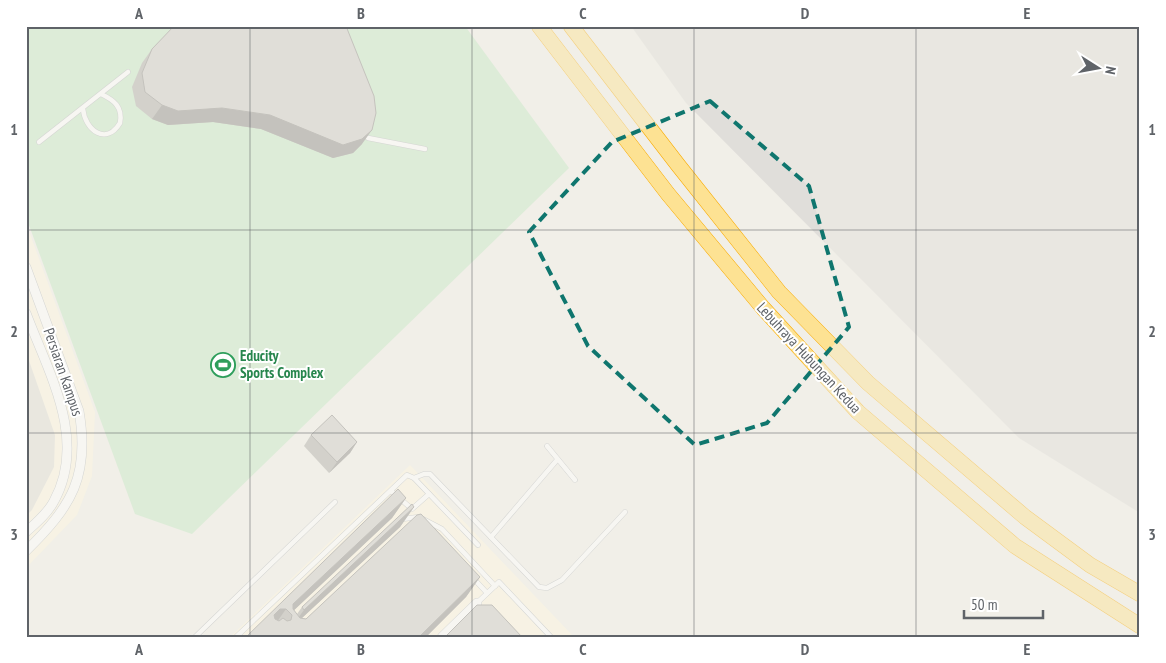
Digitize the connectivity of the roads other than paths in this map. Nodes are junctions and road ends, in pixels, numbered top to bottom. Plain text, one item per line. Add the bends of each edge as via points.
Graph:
1 (539, 26) edge
2 (571, 26) edge
3 (128, 72) dead end
4 (101, 94) junction
5 (83, 109) junction
6 (368, 138) edge
7 (40, 142) dead end
8 (426, 149) dead end
9 (26, 267) edge
10 (26, 313) edge
11 (548, 446) dead end
12 (557, 460) junction
13 (414, 478) junction
14 (575, 480) dead end
15 (391, 490) junction
16 (429, 494) junction
17 (335, 502) dead end
18 (625, 512) dead end
19 (396, 520) edge
20 (26, 532) edge
21 (491, 537) junction
22 (478, 545) dead end
23 (26, 551) edge
24 (467, 572) edge
25 (497, 584) junction
26 (488, 593) junction
27 (1140, 594) edge
28 (481, 603) joint
29 (1140, 626) edge
30 (195, 637) edge
31 (236, 637) edge
32 (442, 637) edge
33 (551, 637) edge

1 - 29 highway, Lebuhraya Hubungan Kedua via 674,202 763,308 858,412 1015,546
2 - 27 highway, Lebuhraya Hubungan Kedua via 780,292 868,383 1025,517 1090,565
3 - 4 lane
4 - 5 lane
4 - 5 lane via 119,108 121,118 114,131 94,132 86,123
5 - 7 lane
6 - 8 lane
9 - 23 street, Persiaran Kampus via 79,411 83,450 76,485 64,508
10 - 20 street, Persiaran Kampus via 64,415 68,456 64,480 53,502
11 - 12 lane
12 - 14 lane
12 - 21 lane
13 - 15 lane via 407,475
13 - 16 lane
13 - 21 lane via 430,474
15 - 16 lane via 412,509
15 - 31 lane
16 - 22 lane
17 - 30 lane
18 - 21 lane via 562,580 547,588 539,587
19 - 25 lane via 420,517 442,529
24 - 26 lane
25 - 26 lane
25 - 33 lane
26 - 28 lane
28 - 32 street

